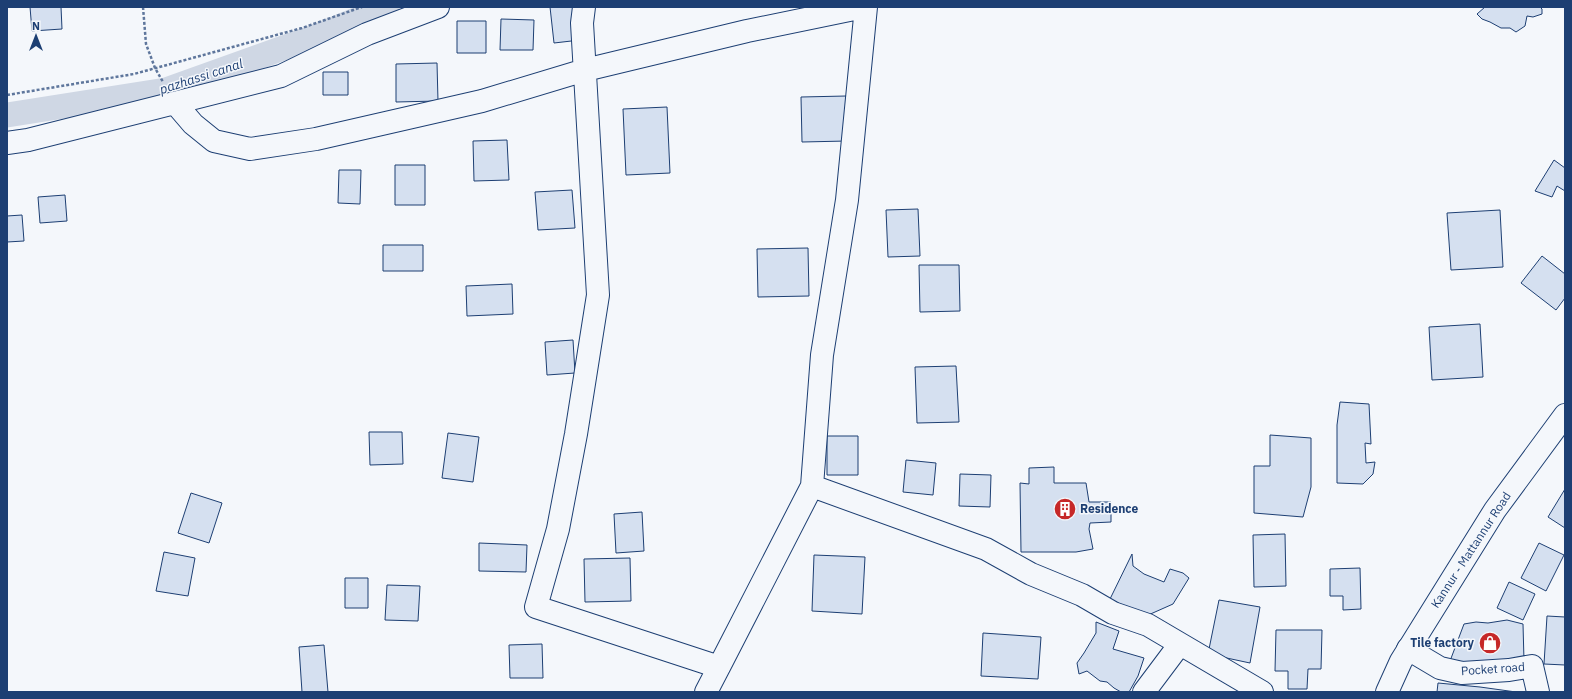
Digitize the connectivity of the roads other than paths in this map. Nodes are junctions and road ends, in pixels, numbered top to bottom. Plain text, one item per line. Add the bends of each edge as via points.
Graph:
1 (438, 7) edge
2 (584, 7) edge
3 (865, 7) edge
4 (585, 70) junction
5 (175, 103) junction
6 (7, 143) edge
7 (1565, 415) edge
8 (812, 486) junction
9 (1180, 644) junction
10 (1408, 649) junction
11 (719, 667) junction
12 (706, 692) edge
13 (1144, 692) edge
14 (1262, 692) edge
15 (1387, 692) edge
16 (1538, 692) edge

1 - 5 street via 367,34 281,76
2 - 4 street via 582,23
3 - 4 street via 747,31
3 - 8 street via 847,200 822,355
4 - 5 street via 482,101 316,140 250,149 214,141 193,124
4 - 11 street via 598,294 558,529 536,607
5 - 6 street
7 - 10 street, Kannur - Mattannur Road via 1495,510
8 - 9 street via 986,549 1031,574 1082,595 1113,613 1148,625
8 - 11 street
9 - 13 street
9 - 14 street
10 - 15 street, Kannur - Mattannur Road
10 - 16 street, Pocket road via 1440,668 1462,673 1532,666
11 - 12 street

